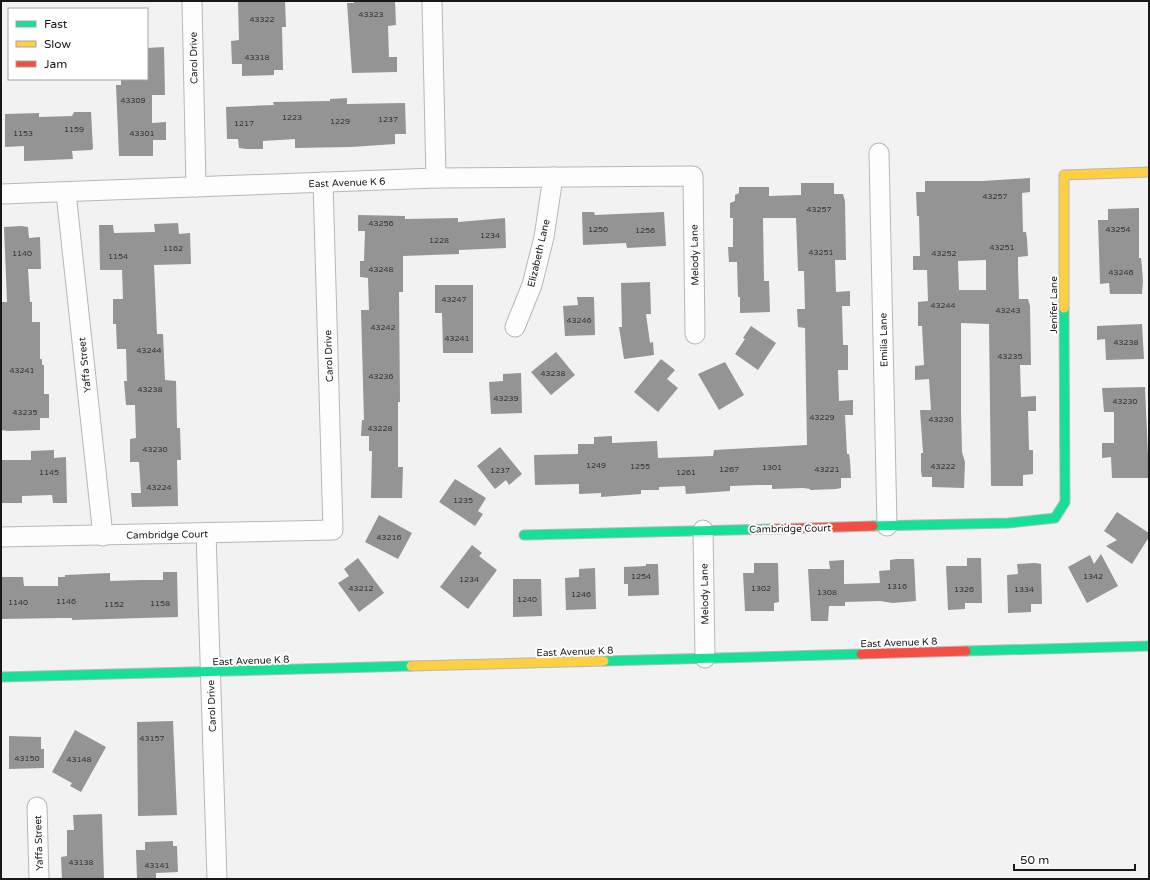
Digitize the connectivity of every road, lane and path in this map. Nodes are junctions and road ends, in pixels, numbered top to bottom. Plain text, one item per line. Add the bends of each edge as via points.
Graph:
1 (192, 1) edge
2 (432, 1) edge
3 (879, 153) dead end
4 (1149, 172) edge
5 (693, 176) joint
6 (553, 177) junction
7 (436, 178) junction
8 (323, 182) junction
9 (196, 187) junction
10 (66, 193) junction
11 (1, 194) edge
12 (515, 327) dead end
13 (695, 334) dead end
14 (1055, 518) joint
15 (887, 526) junction
16 (333, 530) joint
17 (703, 530) junction
18 (206, 533) junction
19 (524, 535) dead end
20 (103, 536) junction
21 (1, 537) edge
22 (1149, 646) edge
23 (706, 658) junction
24 (210, 672) junction
25 (1, 677) edge
26 (37, 807) dead end
27 (39, 879) edge
28 (217, 879) edge

1 - 9 street, Carol Drive
2 - 7 street
3 - 15 street, Emilia Lane
4 - 14 street, Jenifer Lane via 1064,176 1065,502
5 - 6 street, East Avenue K 6
5 - 13 street, Melody Lane
6 - 7 street, East Avenue K 6
6 - 12 street, Elizabeth Lane via 532,285
7 - 8 street, East Avenue K 6
8 - 9 street, East Avenue K 6
8 - 16 street, Carol Drive
9 - 10 street, East Avenue K 6
10 - 11 street, East Avenue K 6
10 - 20 street, Yaffa Street
14 - 15 street, Cambridge Court via 1009,523
15 - 17 street, Cambridge Court
16 - 18 street, Cambridge Court
17 - 19 street, Cambridge Court
17 - 23 street, Melody Lane
18 - 20 street, Cambridge Court
18 - 24 street, Carol Drive
20 - 21 street, Cambridge Court
22 - 23 street, East Avenue K 8
23 - 24 street, East Avenue K 8
24 - 25 street, East Avenue K 8
24 - 28 street, Carol Drive
26 - 27 street, Yaffa Street

